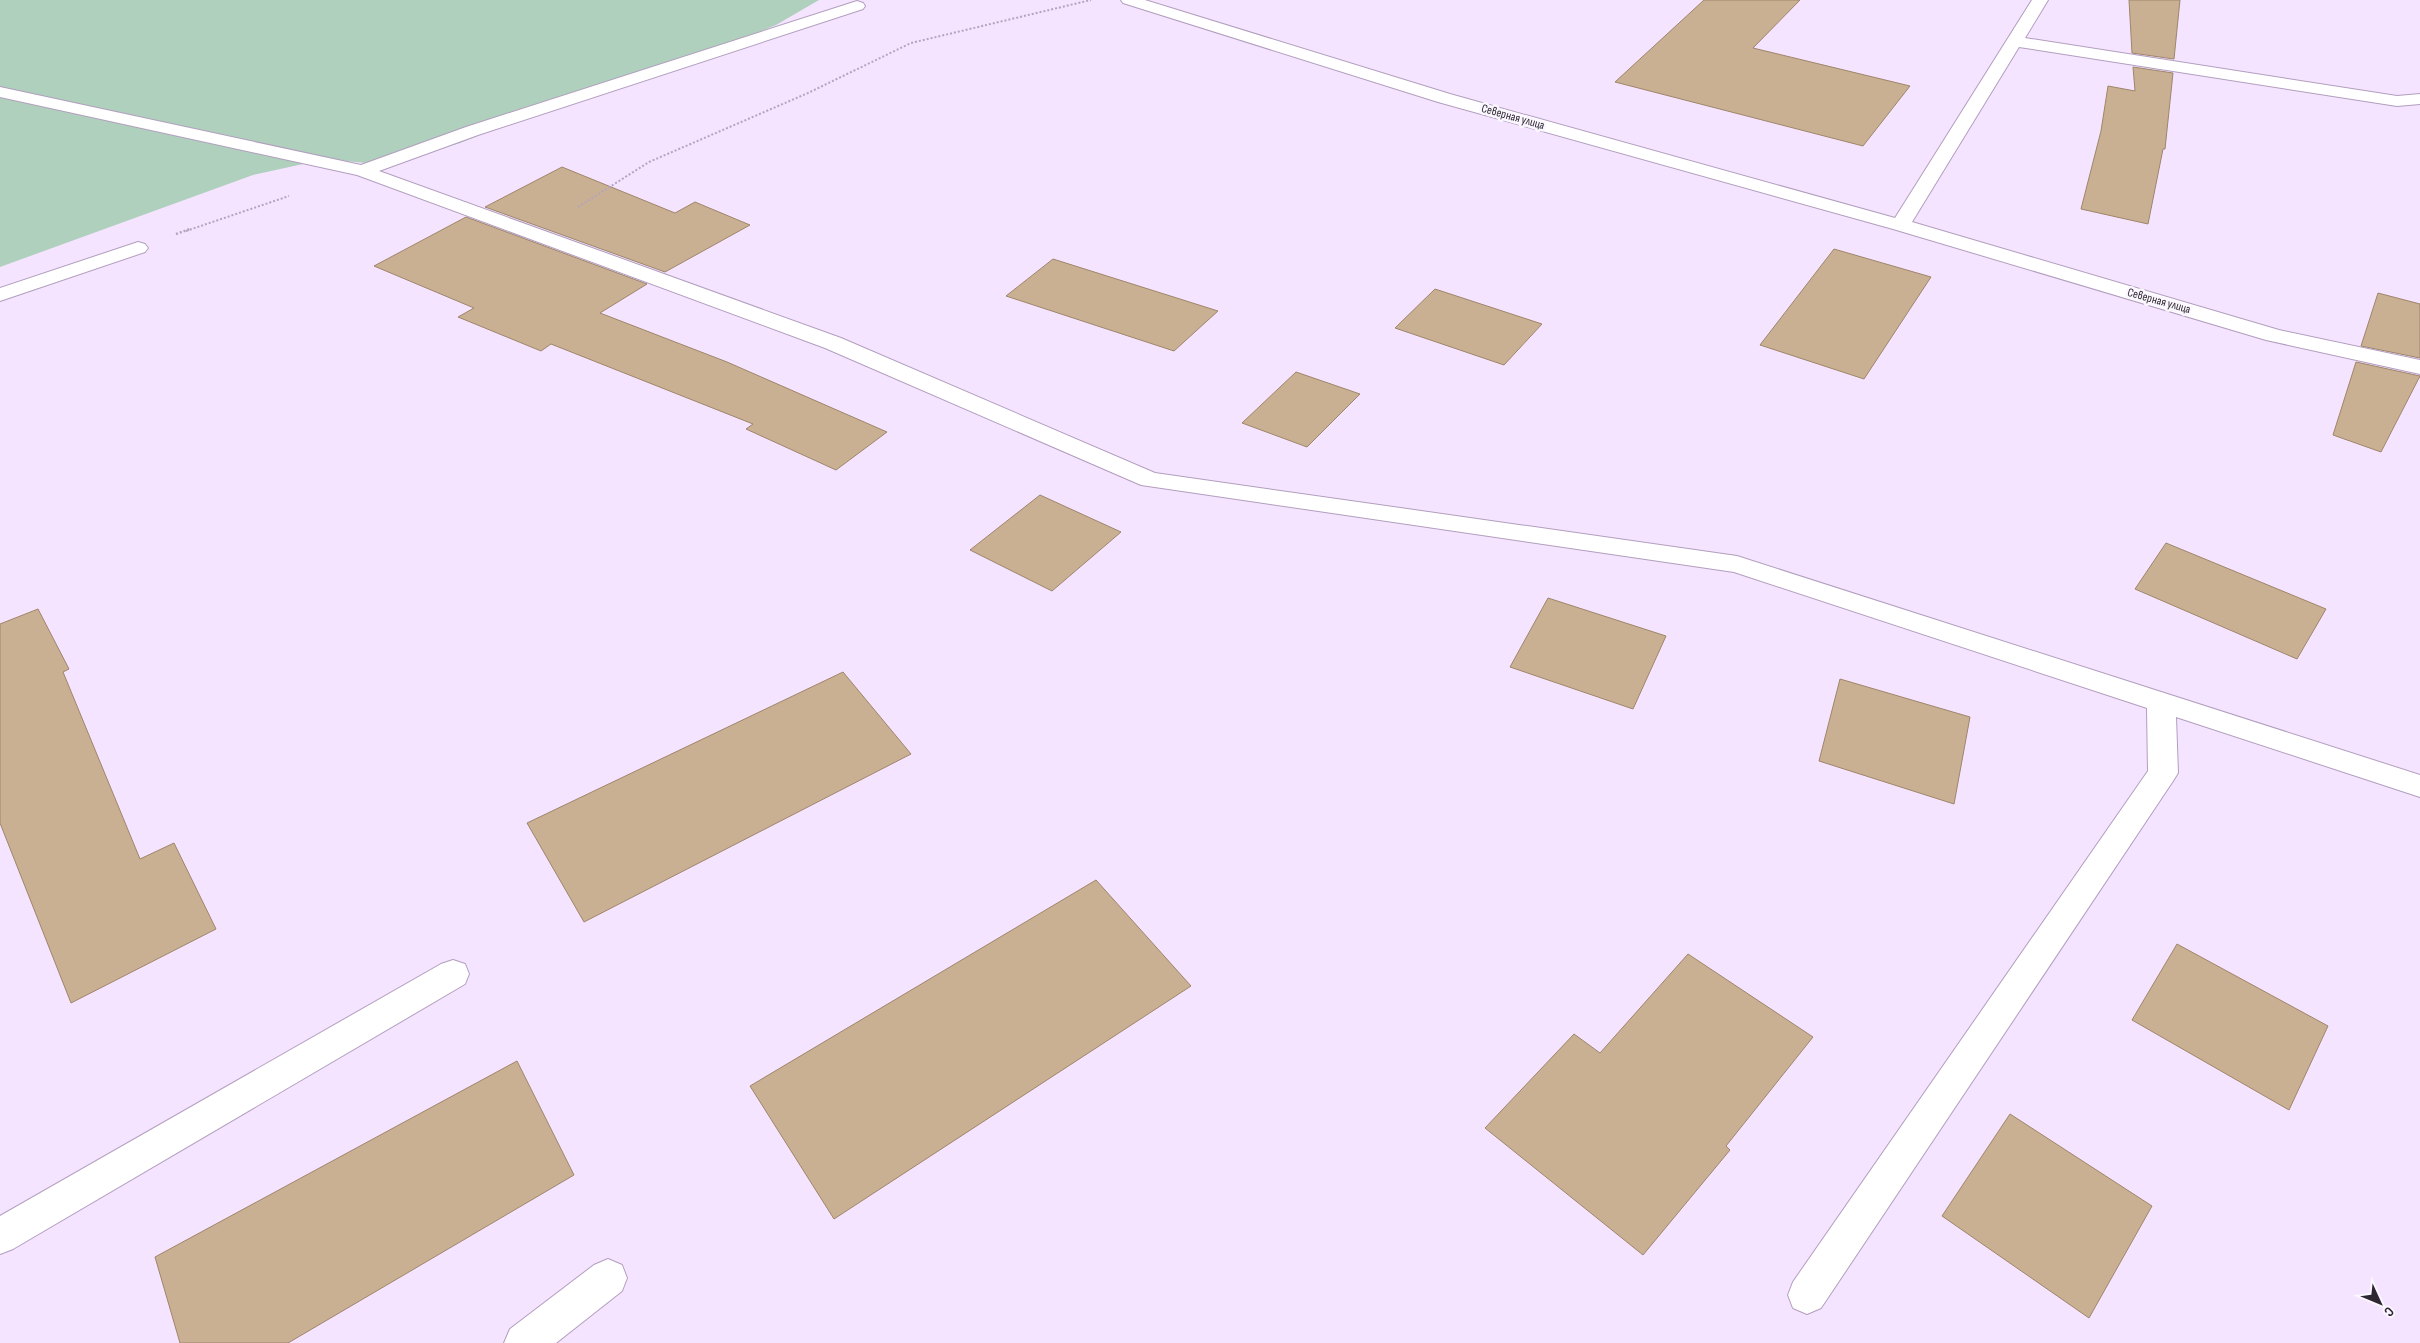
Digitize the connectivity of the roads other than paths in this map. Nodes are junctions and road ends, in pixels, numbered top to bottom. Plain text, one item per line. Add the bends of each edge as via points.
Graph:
1 (1129, 0) edge
2 (2040, 0) edge
3 (857, 6) dead end
4 (2015, 41) junction
5 (0, 92) edge
6 (2420, 99) edge
7 (362, 170) junction
8 (1900, 225) junction
9 (138, 248) road end
10 (0, 295) edge
11 (2420, 367) edge
12 (2161, 702) junction
13 (2420, 786) edge
14 (453, 974) dead end
15 (0, 1236) edge
16 (608, 1278) dead end
17 (1806, 1295) dead end
18 (524, 1343) edge

1 - 8 street, Северная улица via 1444,98
2 - 4 street
3 - 7 street
4 - 6 street via 2397,101
4 - 8 street
5 - 7 street
7 - 12 street via 833,343 1150,480 1738,564
8 - 11 street, Северная улица via 2274,335
9 - 10 street
12 - 13 street
12 - 17 street via 2163,773
14 - 15 street
16 - 18 street

